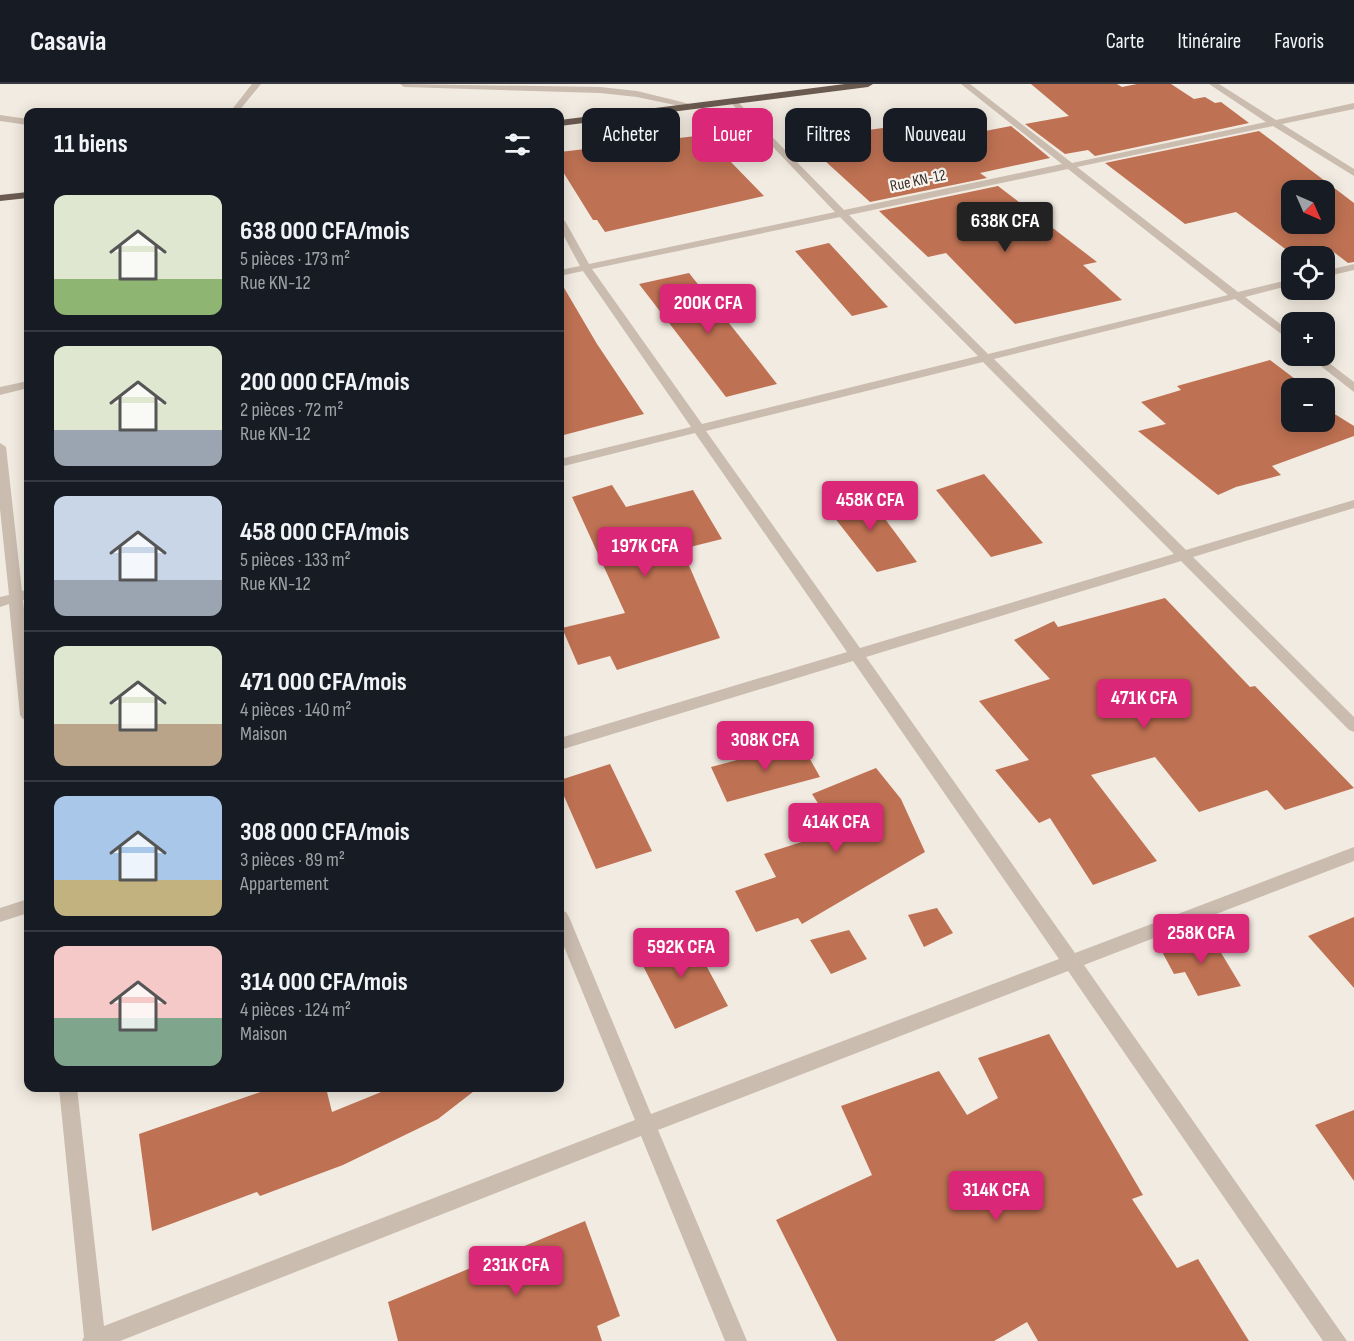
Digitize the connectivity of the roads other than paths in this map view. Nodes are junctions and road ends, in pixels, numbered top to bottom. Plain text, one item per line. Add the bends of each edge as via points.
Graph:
1 (257, 84) edge
2 (404, 84) edge
3 (866, 84) edge
4 (965, 84) edge
5 (1213, 84) edge
6 (734, 101) junction
7 (694, 106) junction
8 (1354, 106) edge
9 (237, 108) edge
10 (0, 117) edge
11 (24, 121) edge
12 (564, 122) edge
13 (1274, 123) junction
14 (1069, 166) junction
15 (1354, 173) edge
16 (24, 195) edge
17 (0, 198) edge
18 (842, 214) junction
19 (564, 228) edge
20 (1354, 267) edge
21 (586, 268) junction
22 (1335, 271) edge
23 (564, 272) edge
24 (1281, 285) edge
25 (1236, 296) junction
26 (1281, 331) edge
27 (986, 358) junction
28 (1326, 366) edge
29 (24, 386) edge
30 (1354, 388) edge
31 (0, 391) edge
32 (698, 429) junction
33 (0, 447) edge
34 (564, 462) edge
35 (1354, 504) edge
36 (1184, 556) junction
37 (22, 596) edge
38 (0, 602) edge
39 (24, 636) edge
40 (856, 655) junction
41 (1354, 726) edge
42 (564, 743) edge
43 (1354, 854) edge
44 (24, 907) edge
45 (0, 915) edge
46 (564, 927) edge
47 (1072, 963) junction
48 (68, 1092) edge
49 (646, 1125) junction
50 (94, 1341) edge
51 (736, 1341) edge
52 (1336, 1341) edge

1 - 9 street
2 - 7 street via 600,90
3 - 6 highway
4 - 14 street
5 - 13 street
6 - 7 highway
6 - 18 street
7 - 12 highway
8 - 13 street, Rue KN-12
10 - 11 street
13 - 14 street, Rue KN-12
13 - 15 street
14 - 18 street, Rue KN-12
14 - 25 street
16 - 17 highway
18 - 21 street, Rue KN-12
18 - 27 street
19 - 21 street
20 - 22 street
21 - 23 street, Rue KN-12
21 - 32 street
24 - 25 street
25 - 26 street
25 - 27 street
27 - 32 street
27 - 36 street
28 - 30 street
29 - 31 street
32 - 34 street
32 - 40 street
33 - 37 street
35 - 36 street
36 - 40 street
36 - 41 street
37 - 38 street
37 - 39 street
40 - 42 street
40 - 47 street
43 - 47 street
44 - 45 street
46 - 49 street
47 - 49 street
47 - 52 street
48 - 50 street
49 - 50 street
49 - 51 street

